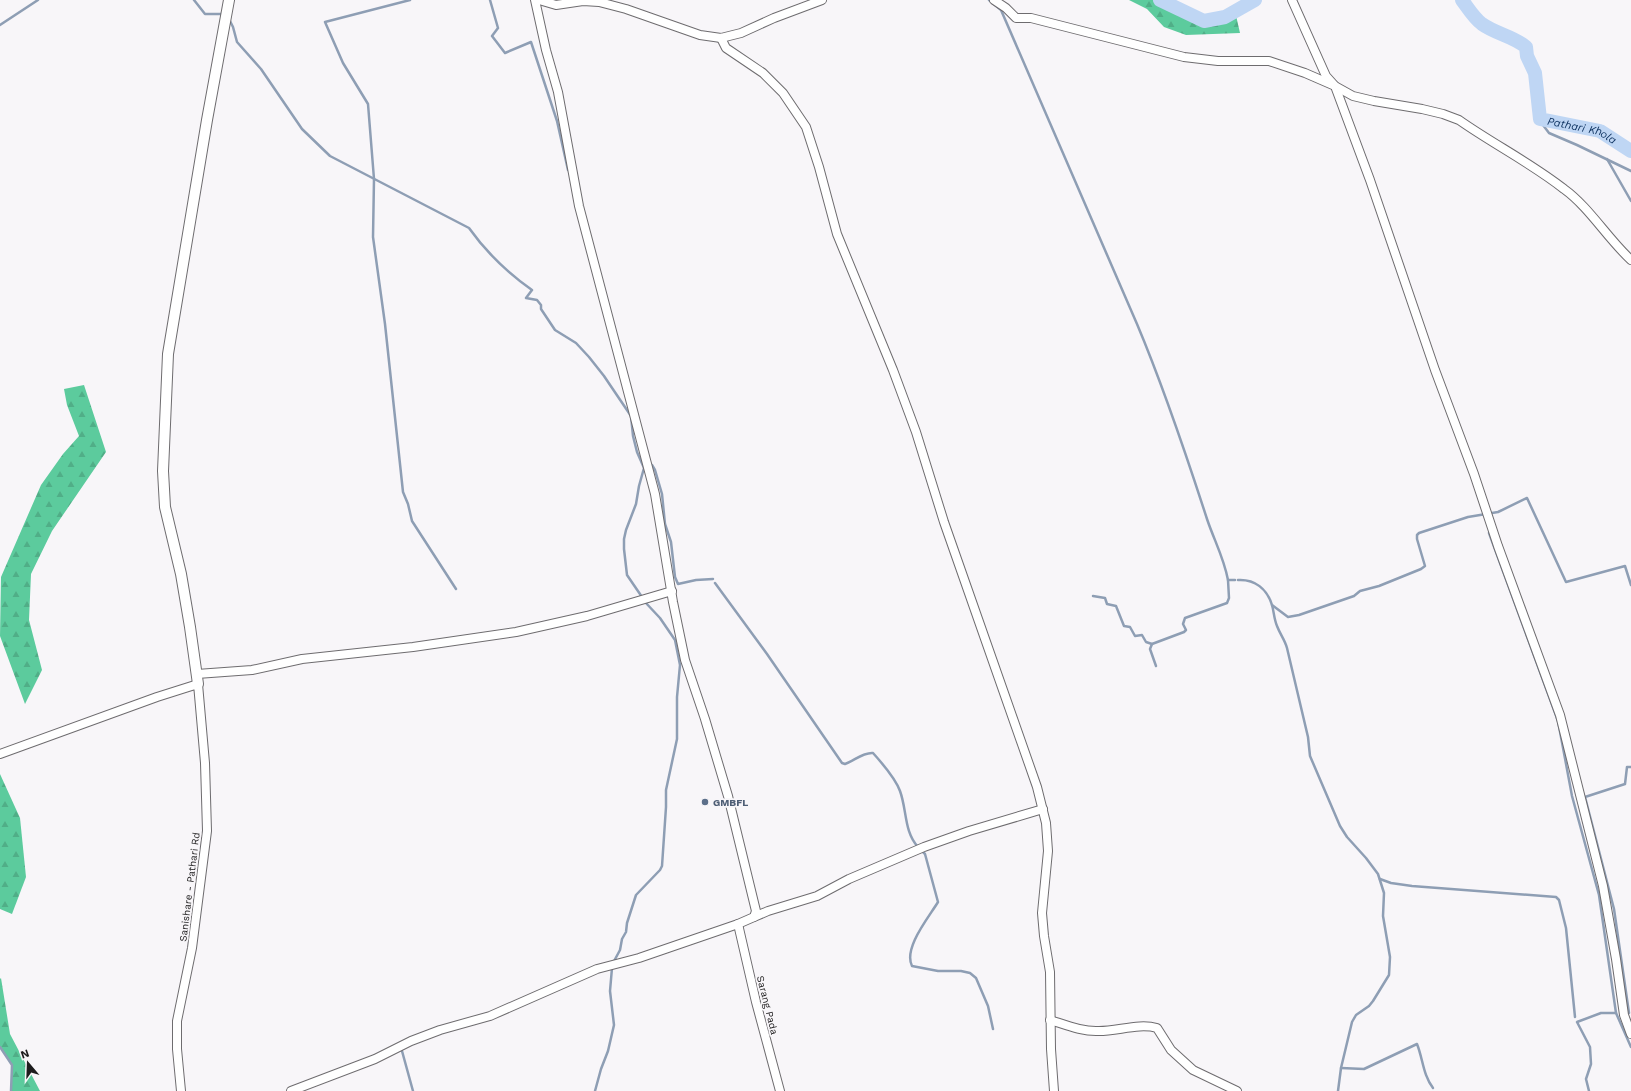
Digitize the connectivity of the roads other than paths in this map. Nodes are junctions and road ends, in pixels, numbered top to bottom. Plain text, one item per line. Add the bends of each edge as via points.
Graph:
1 (229, 0) edge
2 (535, 0) edge
3 (539, 0) edge
4 (822, 0) edge
5 (994, 0) edge
6 (1292, 0) edge
7 (721, 38) junction
8 (1335, 86) junction
9 (1631, 260) edge
10 (672, 591) junction
11 (197, 679) junction
12 (0, 754) edge
13 (1043, 808) junction
14 (754, 917) junction
15 (738, 924) junction
16 (1050, 1020) junction
17 (1631, 1034) edge
18 (181, 1091) edge
19 (291, 1091) edge
20 (780, 1091) edge
21 (1054, 1091) edge
22 (1238, 1091) edge

1 - 11 street via 168,354 165,507 181,574
2 - 10 street via 558,92 580,206 655,494
3 - 7 street via 556,6 583,1 599,2 700,35
4 - 7 street via 741,33
5 - 8 street via 1016,18 1031,18 1184,57 1218,61 1269,61
6 - 8 street via 1326,76
7 - 13 street via 726,48 763,73 783,93 806,127 838,234 916,432 944,522
8 - 9 street via 1353,96 1429,111 1458,120 1565,189 1616,247
8 - 17 street via 1560,715 1603,886 1624,1015
10 - 11 street via 587,616 516,632 302,659
10 - 14 street via 685,660 706,719 728,796 756,911
11 - 12 street via 157,697
11 - 18 street, Sanishare - Pathari Rd via 205,763 207,831 192,948 177,1021
13 - 14 street via 969,831 849,879 817,896
13 - 16 street via 1048,851 1042,913 1050,972
14 - 15 street
15 - 19 street via 639,958 597,969 490,1016 440,1030 375,1059
15 - 20 street, Sarang Pada
16 - 21 street
16 - 22 street via 1097,1032 1140,1026 1157,1028 1171,1050 1193,1070

